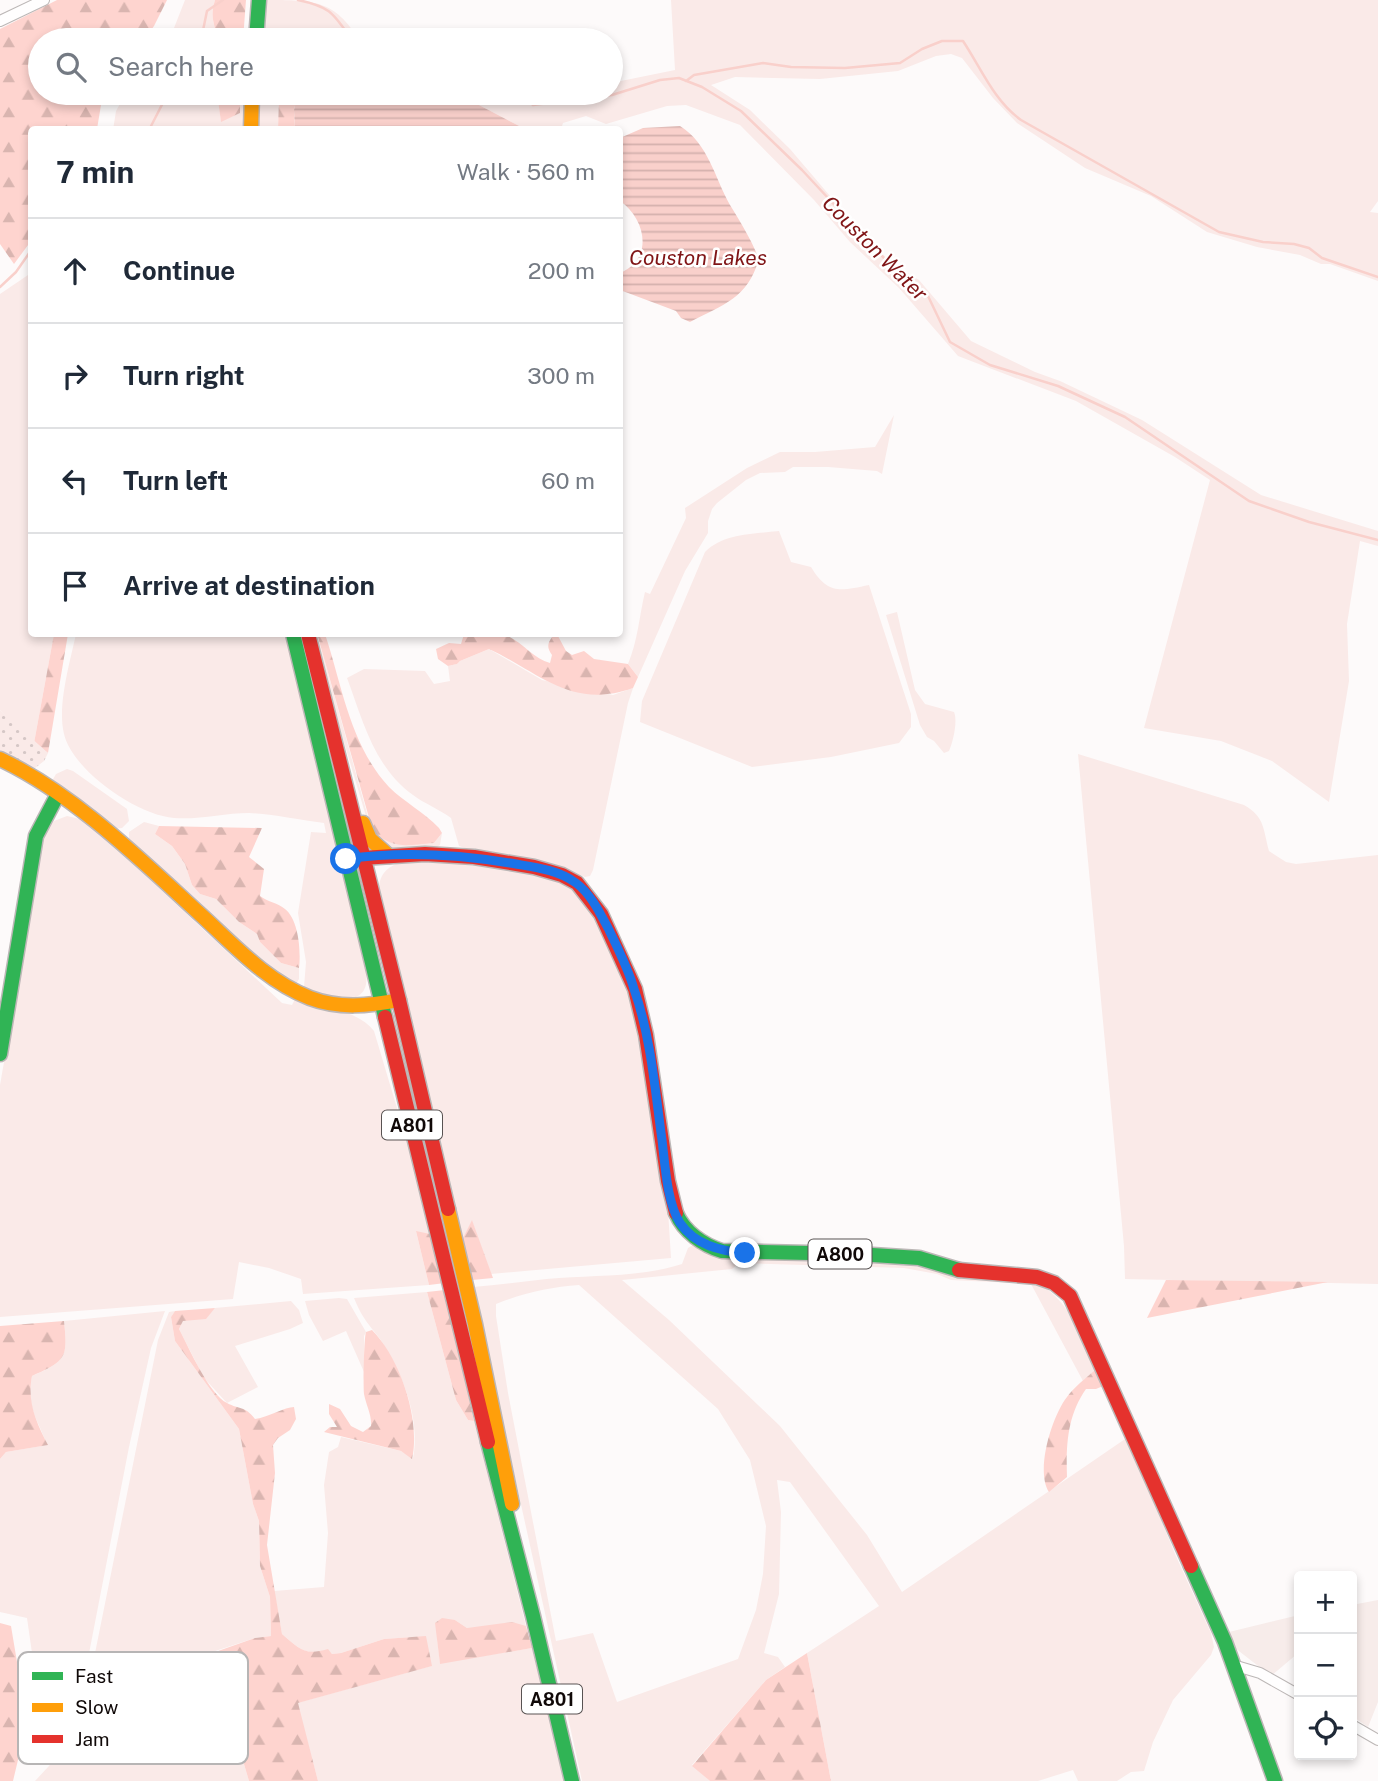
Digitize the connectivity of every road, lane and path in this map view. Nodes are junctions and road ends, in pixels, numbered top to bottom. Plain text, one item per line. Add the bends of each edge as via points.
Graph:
1 (44, 0) edge
2 (259, 0) edge
3 (0, 21) edge
4 (257, 28) edge
5 (252, 105) edge
6 (251, 126) edge
7 (294, 637) edge
8 (309, 637) edge
9 (331, 726) junction
10 (0, 759) edge
11 (58, 794) junction
12 (81, 811) junction
13 (45, 817) junction
14 (365, 856) junction
15 (389, 856) junction
16 (346, 859) junction
17 (399, 1000) junction
18 (382, 1004) junction
19 (0, 1054) edge
20 (533, 1616) junction
21 (1233, 1665) junction
22 (1294, 1692) edge
23 (1357, 1728) edge
24 (1378, 1740) edge
25 (572, 1781) edge
26 (1275, 1781) edge

1 - 3 street
2 - 4 main road
5 - 6 main road
7 - 16 main road, A801
8 - 9 main road, A801
9 - 14 main road, A801
9 - 15 main road via 338,734 364,828
10 - 11 main road
11 - 12 main road
11 - 13 main road
12 - 13 main road via 64,809
12 - 18 main road via 271,976 309,998 340,1005
13 - 19 main road via 36,836
14 - 15 main road, A800
14 - 16 main road, A800
14 - 17 main road, A801
15 - 21 main road, A800 via 449,854 534,867 562,875 589,896 635,989 675,1211 680,1223 706,1246 745,1253 919,1258 965,1272 1037,1277 1070,1296
16 - 18 main road, A801
17 - 18 main road
17 - 20 main road, A801 via 498,1429
18 - 20 main road, A801
20 - 25 main road, A801
21 - 22 street via 1260,1673
21 - 26 main road, A800
23 - 24 street

